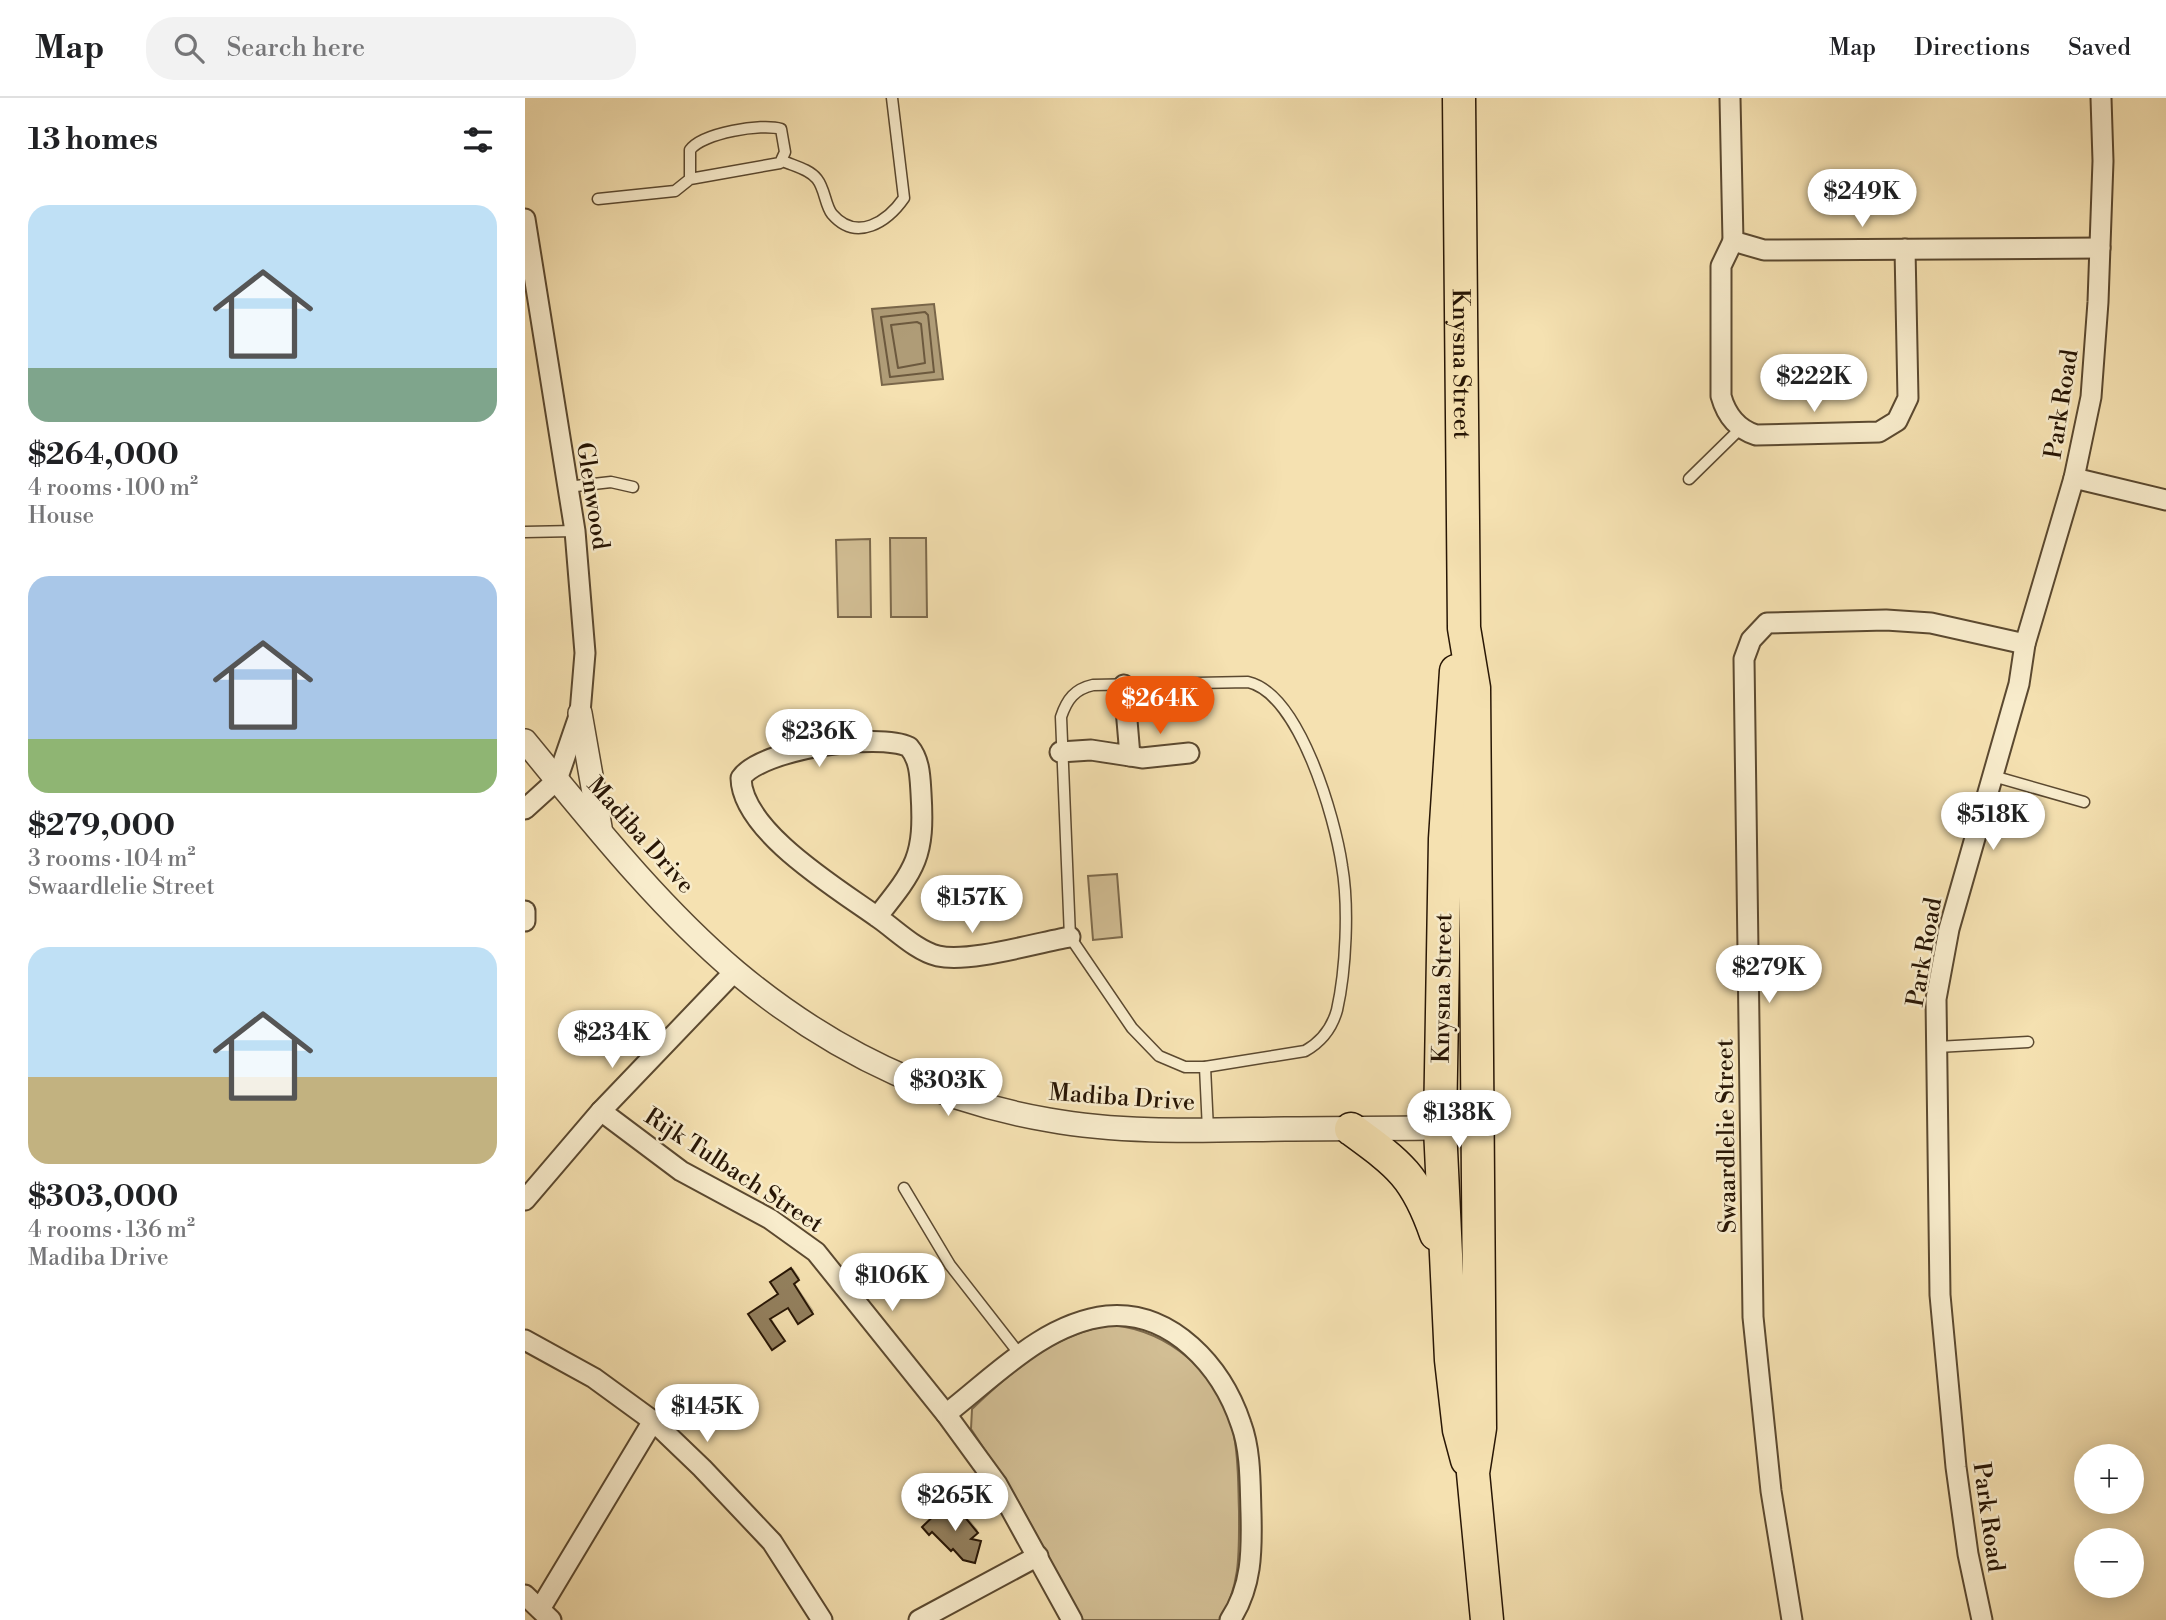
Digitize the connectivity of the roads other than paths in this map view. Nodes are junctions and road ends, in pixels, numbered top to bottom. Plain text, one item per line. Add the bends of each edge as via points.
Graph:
1 (892, 98) edge
2 (1459, 98) edge
3 (1730, 98) edge
4 (2101, 98) edge
5 (783, 161) junction
6 (690, 179) junction
7 (598, 199) dead end
8 (525, 219) edge
9 (1733, 241) junction
10 (2100, 248) junction
11 (1905, 249) junction
12 (1741, 428) junction
13 (2074, 478) junction
14 (1689, 480) dead end
15 (566, 486) junction
16 (633, 487) dead end
17 (2166, 500) edge
18 (575, 531) junction
19 (525, 532) edge
20 (1464, 628) junction
21 (2025, 643) junction
22 (1124, 685) junction
23 (580, 713) junction
24 (525, 741) edge
25 (1060, 752) junction
26 (1189, 752) dead end
27 (1129, 756) junction
28 (1993, 776) junction
29 (557, 780) junction
30 (2084, 802) dead end
31 (525, 809) edge
32 (601, 831) junction
33 (525, 911) edge
34 (877, 917) junction
35 (525, 921) edge
36 (1069, 937) junction
37 (735, 971) junction
38 (2028, 1042) dead end
39 (1937, 1046) junction
40 (1205, 1067) junction
41 (601, 1111) junction
42 (1440, 1128) junction
43 (1477, 1128) junction
44 (1351, 1129) junction
45 (1208, 1130) junction
46 (904, 1188) dead end
47 (525, 1200) edge
48 (1445, 1258) junction
49 (525, 1340) edge
50 (1021, 1356) junction
51 (946, 1414) junction
52 (653, 1421) junction
53 (1473, 1473) junction
54 (1038, 1556) junction
55 (525, 1595) edge
56 (545, 1614) edge
57 (822, 1620) edge
58 (919, 1620) edge
59 (1072, 1620) edge
60 (1230, 1620) edge
61 (1487, 1620) edge
62 (1792, 1620) edge
63 (1982, 1620) edge

1 - 5 lane via 904,198 892,215 871,228 852,227 832,214 815,177
2 - 20 highway, Knysna Street
3 - 9 street
4 - 10 street, Park Road
5 - 6 lane
5 - 6 lane via 785,141 778,127 716,135 699,141 691,150
6 - 7 lane via 675,191
8 - 15 street, Glenwood
9 - 11 street via 1764,250
9 - 12 street via 1721,266 1721,396 1728,414
10 - 11 street
10 - 13 street, Park Road via 2091,397
11 - 12 street via 1907,398 1897,421 1879,432 1765,435
12 - 14 lane
13 - 17 street
13 - 21 street, Park Road
15 - 16 lane via 611,482
15 - 18 street, Glenwood
18 - 19 lane
18 - 23 street, Glenwood via 585,624
20 - 42 highway, Knysna Street via 1453,686 1445,839
20 - 43 highway, Knysna Street via 1473,688
21 - 28 street, Park Road via 2019,684
21 - 62 street, Swaardlelie Street via 1931,623 1801,620 1767,623 1751,640 1744,659 1753,1317 1770,1491
22 - 25 lane via 1080,688 1070,697 1061,717
22 - 27 street
22 - 40 lane via 1248,682 1267,690 1285,711 1320,783 1343,868 1342,968 1336,1012 1327,1032 1305,1051
23 - 29 street, Glenwood
23 - 32 street
24 - 29 street, Madiba Drive
25 - 27 street via 1091,750
25 - 36 lane
26 - 27 street
28 - 30 lane
28 - 39 street, Park Road via 1949,929 1936,999
29 - 31 street
29 - 32 street, Madiba Drive
32 - 37 street, Madiba Drive via 658,897
33 - 35 street
34 - 34 street via 787,851 746,803 741,778 746,771 755,764 818,748 885,740 909,747 918,762 924,835 910,876
34 - 36 street via 929,953 957,959
36 - 40 lane via 1132,1028 1159,1056 1185,1067
37 - 41 street
37 - 45 street, Madiba Drive via 847,1051 948,1095 1050,1120
38 - 39 lane
39 - 63 street, Park Road via 1940,1295 1958,1479
40 - 45 lane
41 - 47 street
41 - 51 street, Rijk Tulbach Street via 681,1171 770,1219 816,1252
42 - 43 street, Madiba Drive
42 - 44 street, Madiba Drive
42 - 48 highway, Knysna Street
43 - 53 highway, Knysna Street via 1480,1428
44 - 45 street, Madiba Drive
44 - 48 highway via 1405,1170 1416,1185
46 - 50 lane via 950,1265
48 - 53 highway, Knysna Street via 1459,1430
49 - 52 street via 594,1378
50 - 51 street
50 - 60 street via 1048,1335 1074,1323 1108,1316 1159,1324 1208,1361 1242,1424 1251,1487 1252,1557 1246,1587
51 - 54 street, Rijk Tulbach Street via 997,1484
52 - 56 street
52 - 57 street via 772,1542
53 - 61 highway, Knysna Street
54 - 58 street
54 - 59 street, Rijk Tulbach Street
55 - 56 street

